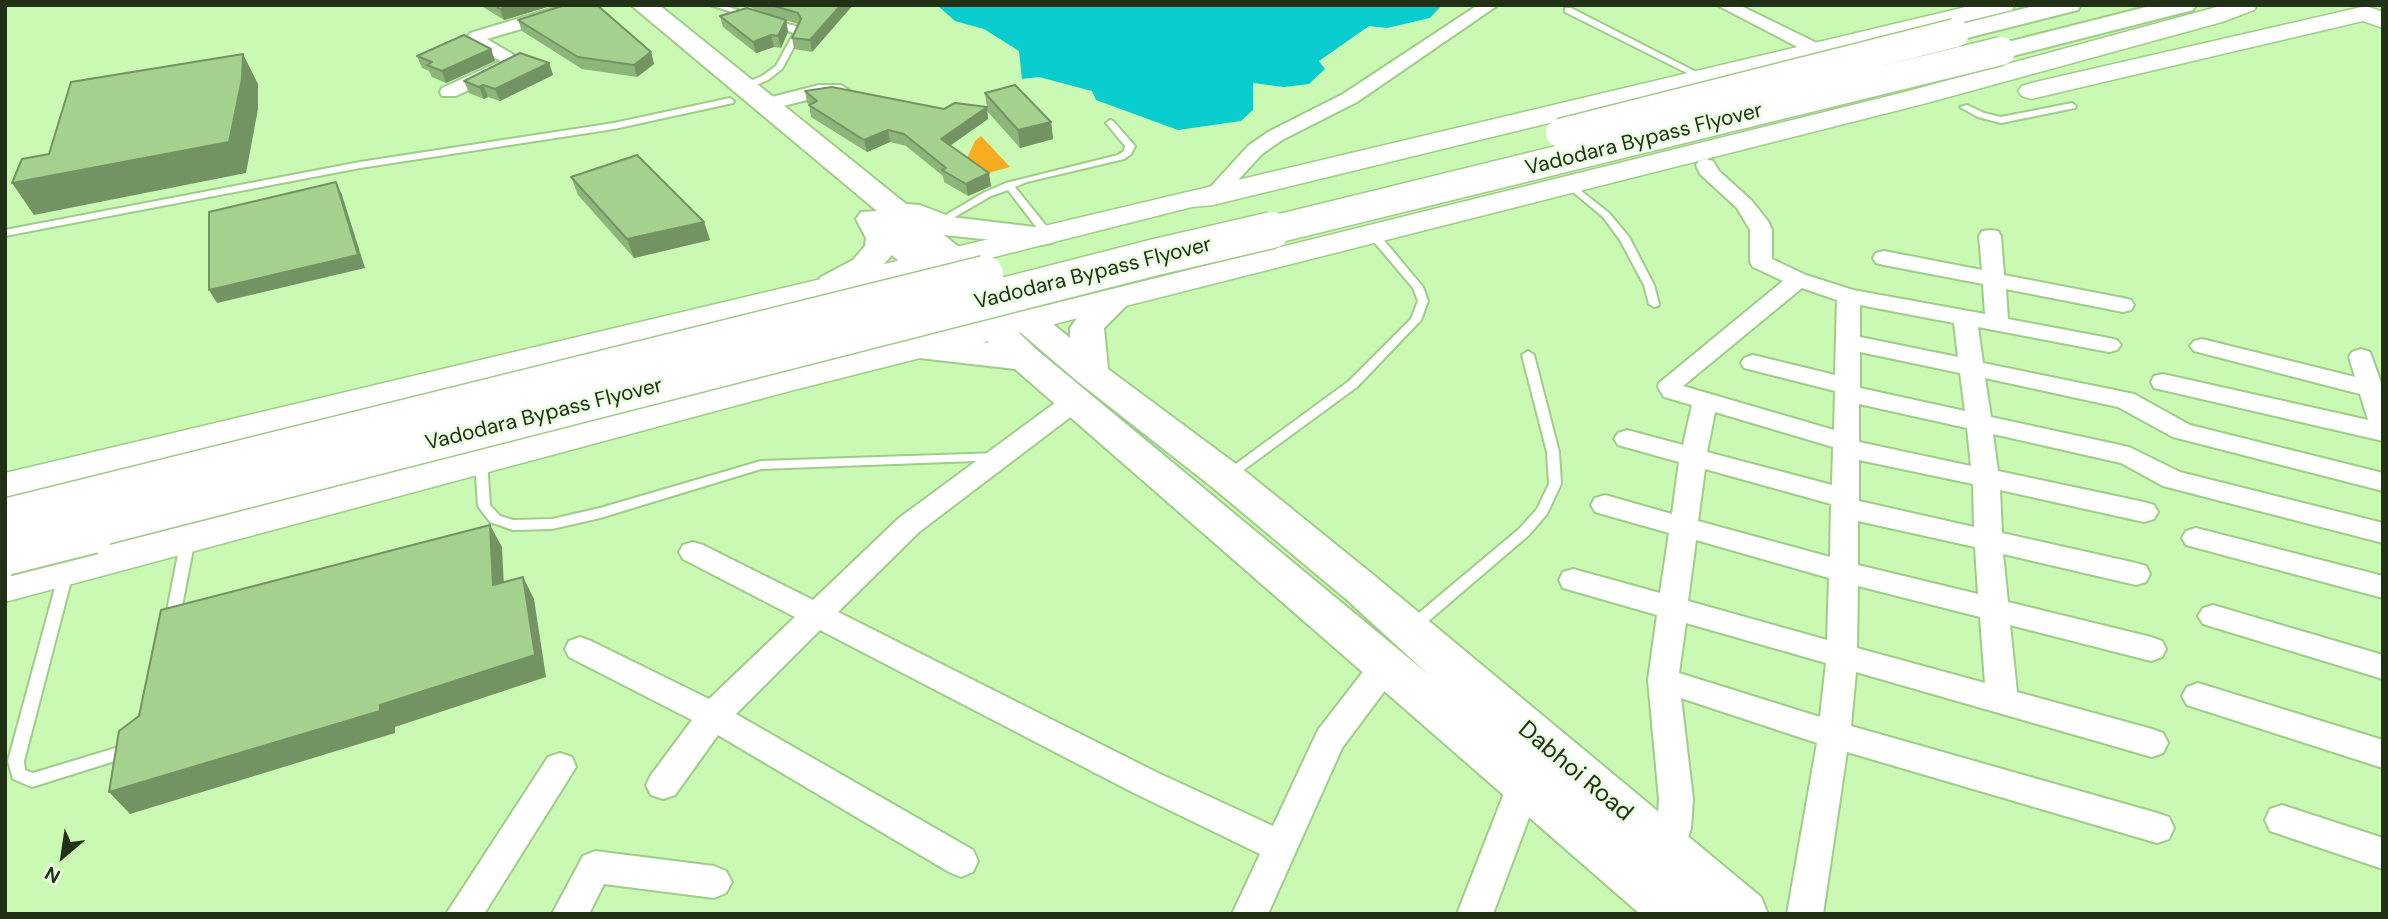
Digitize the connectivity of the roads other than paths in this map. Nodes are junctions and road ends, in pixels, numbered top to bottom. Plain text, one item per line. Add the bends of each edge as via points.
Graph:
1 (583, 5) edge
2 (615, 5) edge
3 (643, 5) edge
4 (714, 5) edge
5 (1490, 5) edge
6 (1725, 5) edge
7 (2004, 5) edge
8 (2069, 5) edge
9 (2184, 5) edge
10 (2246, 5) edge
11 (1568, 10) dead end
12 (2377, 14) edge
13 (1817, 50) junction
14 (1702, 77) junction
15 (449, 92) dead end
16 (860, 93) edge
17 (748, 97) junction
18 (2072, 106) dead end
19 (1964, 107) junction
20 (1110, 123) dead end
21 (1694, 161) junction
22 (1009, 185) junction
23 (1570, 185) junction
24 (1213, 196) junction
25 (877, 209) junction
26 (937, 223) junction
27 (5, 233) edge
28 (1373, 234) junction
29 (1044, 235) junction
30 (1990, 236) dead end
31 (955, 258) junction
32 (1884, 258) dead end
33 (919, 264) junction
34 (1798, 280) junction
35 (1994, 280) junction
36 (833, 284) junction
37 (1849, 296) junction
38 (1115, 300) junction
39 (1654, 304) dead end
40 (2123, 305) dead end
41 (1965, 318) junction
42 (1997, 324) junction
43 (1012, 325) junction
44 (1848, 342) junction
45 (2109, 345) dead end
46 (2202, 346) dead end
47 (923, 349) junction
48 (1528, 355) dead end
49 (2361, 357) dead end
50 (1025, 359) junction
51 (1753, 363) dead end
52 (1972, 368) junction
53 (2163, 382) dead end
54 (1083, 387) junction
55 (2371, 389) junction
56 (1847, 390) junction
57 (1705, 401) junction
58 (1981, 423) junction
59 (2383, 430) edge
60 (1627, 439) dead end
61 (1846, 445) junction
62 (998, 457) junction
63 (1693, 458) junction
64 (481, 462) junction
65 (1226, 477) junction
66 (1986, 478) junction
67 (2383, 482) edge
68 (5, 486) edge
69 (1845, 503) junction
70 (1605, 505) dead end
71 (2144, 512) dead end
72 (5, 517) edge
73 (1684, 529) junction
74 (2383, 533) edge
75 (2196, 538) dead end
76 (188, 539) junction
77 (1988, 541) junction
78 (5, 552) edge
79 (693, 552) dead end
80 (67, 571) junction
81 (1843, 572) junction
82 (2136, 574) dead end
83 (1573, 580) dead end
84 (5, 587) edge
85 (2383, 587) edge
86 (1672, 608) junction
87 (1995, 610) junction
88 (818, 614) junction
89 (2213, 616) dead end
90 (169, 634) edge
91 (1397, 647) junction
92 (580, 649) dead end
93 (2151, 649) dead end
94 (1842, 655) junction
95 (2383, 667) edge
96 (1663, 680) junction
97 (2198, 696) dead end
98 (2002, 700) junction
99 (713, 716) junction
100 (1834, 735) junction
101 (141, 740) edge
102 (2152, 743) dead end
103 (2383, 754) edge
104 (560, 767) dead end
105 (1525, 783) junction
106 (663, 785) dead end
107 (2281, 820) dead end
108 (2157, 828) dead end
109 (1281, 847) junction
110 (1668, 851) junction
111 (2383, 854) edge
112 (961, 861) dead end
113 (714, 882) dead end
114 (464, 914) edge
115 (570, 914) edge
116 (1250, 914) edge
117 (1475, 914) edge
118 (1679, 914) edge
119 (1742, 914) edge
120 (1805, 914) edge

1 - 15 street via 476,37 515,61
2 - 17 main road
3 - 17 main road
4 - 17 lane via 797,29 779,67
5 - 24 street via 1350,98 1275,136 1255,150
6 - 13 street
7 - 13 street
8 - 72 main road, Vadodara Bypass Flyover, bridge
9 - 78 main road, Vadodara Bypass Flyover, bridge via 1156,257
10 - 21 street
11 - 14 lane
12 - 19 street
13 - 14 street
14 - 24 street
16 - 17 street
17 - 25 main road
17 - 27 lane via 614,126 360,165
18 - 19 lane via 2001,120
19 - 21 street
20 - 22 lane via 1130,146 1121,157
21 - 23 street
21 - 34 street via 1757,221 1761,262
22 - 26 lane
22 - 29 lane
23 - 28 street
23 - 39 lane via 1606,215 1625,239
24 - 29 street
25 - 26 main road
25 - 31 main road
25 - 33 main road
25 - 36 main road via 881,248 864,267
26 - 29 main road
28 - 38 street
28 - 65 lane via 1418,287 1423,301 1416,320 1353,384
29 - 31 street
30 - 35 street
31 - 33 street
31 - 43 main road
32 - 35 street
33 - 36 street
33 - 43 main road
34 - 37 street
34 - 57 street via 1671,383 1673,391
35 - 40 street
35 - 42 street
36 - 68 street
37 - 41 street
37 - 44 street
38 - 43 street
38 - 54 main road via 1087,328
41 - 42 street
41 - 52 street
42 - 45 street
43 - 47 street
43 - 50 main road
43 - 54 main road
44 - 52 street
44 - 56 street
46 - 55 street
47 - 50 main road
47 - 64 street
48 - 91 lane via 1553,453 1555,484 1542,511 1524,532
49 - 55 street
50 - 54 main road
51 - 56 street
52 - 58 street
52 - 67 street via 2125,400 2182,431
53 - 59 street
54 - 62 street
54 - 65 main road
54 - 91 main road via 1279,576
55 - 59 street
56 - 58 street
56 - 61 street
57 - 61 street
57 - 63 street
58 - 66 street
58 - 74 street via 2129,456 2172,479
60 - 63 street
61 - 66 street
61 - 69 street
62 - 64 lane via 761,465 600,513 552,524 513,525 495,519 484,506
62 - 88 street via 909,524
63 - 69 street
63 - 73 street
64 - 76 street
65 - 91 main road via 1361,588
66 - 71 street
66 - 77 street
69 - 77 street
69 - 81 street
70 - 73 street
73 - 81 street
73 - 86 street
75 - 85 street
76 - 80 street
76 - 90 lane
77 - 82 street
77 - 87 street
79 - 88 street
80 - 84 street
80 - 101 lane via 16,761 18,774 32,780 126,752
81 - 87 street
81 - 94 street
83 - 86 street
86 - 94 street
86 - 96 street
87 - 93 street
87 - 98 street
88 - 99 street
88 - 109 street via 1144,782
89 - 95 street
91 - 105 main road, Dabhoi Road
91 - 109 street via 1329,740
91 - 110 main road, Dabhoi Road
92 - 99 street
94 - 98 street
94 - 100 street
96 - 100 street
96 - 110 street via 1676,799
97 - 103 street
98 - 102 street
99 - 106 street
99 - 112 street
100 - 108 street
100 - 120 street
104 - 114 street
105 - 117 street
105 - 118 main road, Dabhoi Road
107 - 111 street
109 - 116 street
110 - 119 main road, Dabhoi Road
113 - 115 street via 595,867

